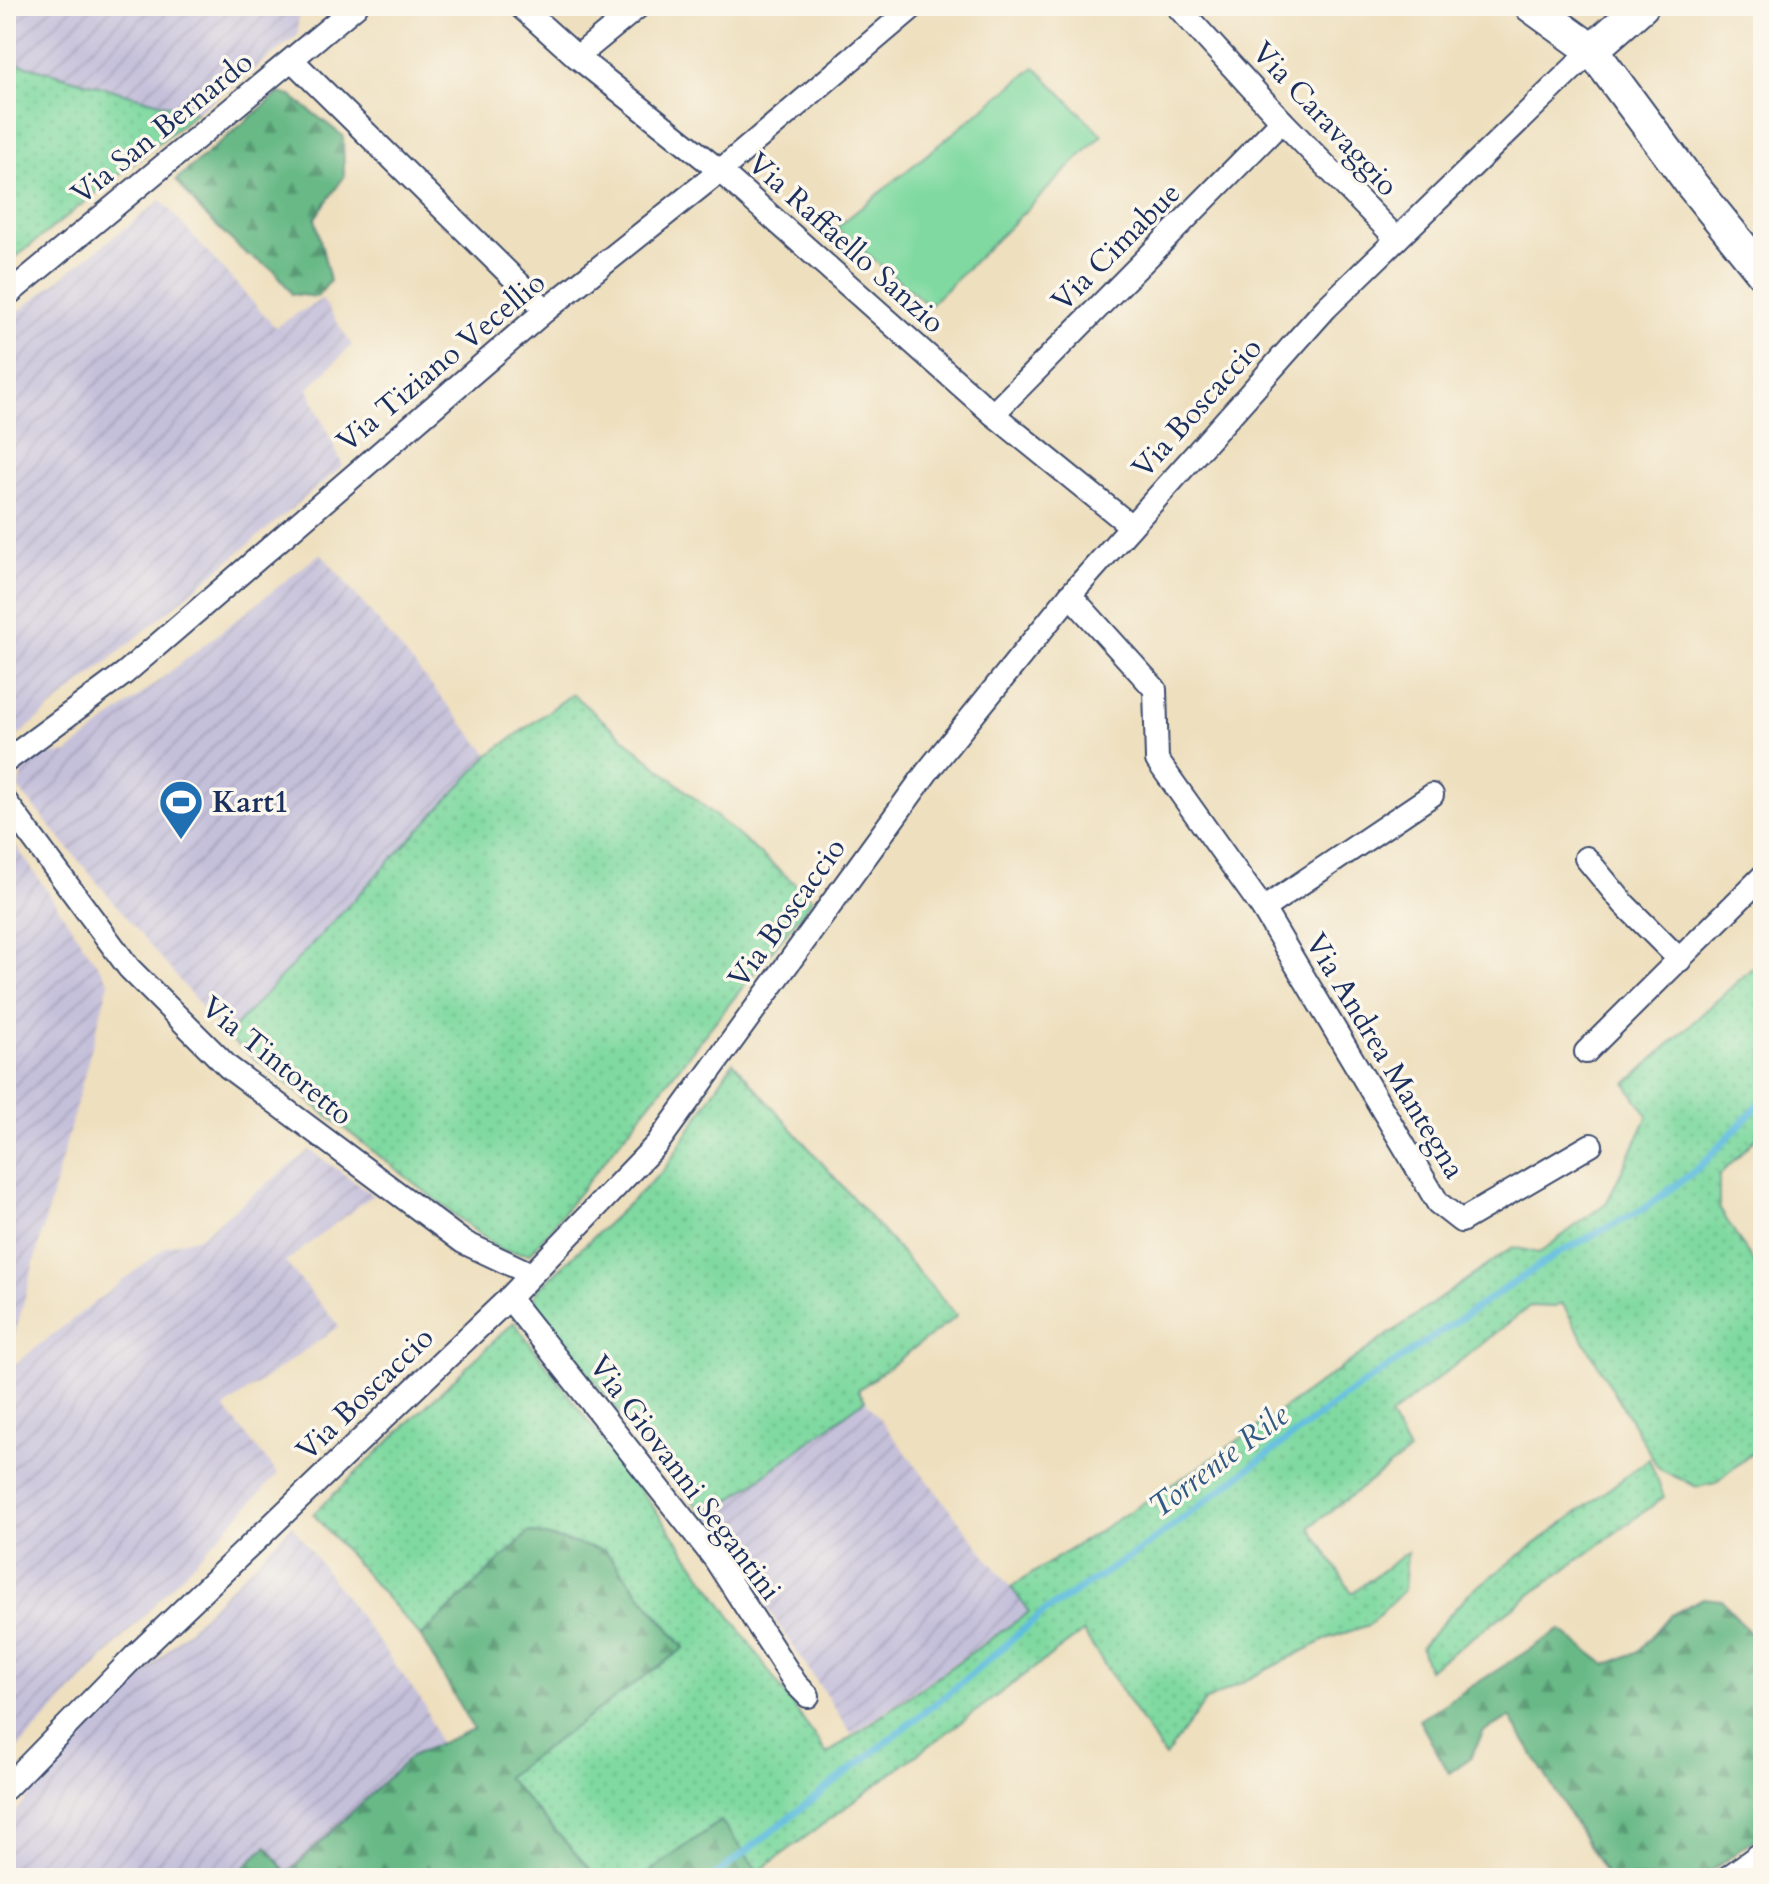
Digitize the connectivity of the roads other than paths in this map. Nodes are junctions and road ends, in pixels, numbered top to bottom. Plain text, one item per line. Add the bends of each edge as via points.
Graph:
1 (356, 6) edge
2 (520, 6) edge
3 (639, 6) edge
4 (914, 6) edge
5 (1177, 6) edge
6 (1531, 6) edge
7 (1642, 6) edge
8 (1592, 50) junction
9 (577, 57) junction
10 (292, 60) junction
11 (1282, 121) junction
12 (720, 171) junction
13 (1397, 239) junction
14 (1763, 273) edge
15 (6, 296) edge
16 (546, 310) junction
17 (993, 414) junction
18 (1131, 526) junction
19 (1070, 595) junction
20 (6, 761) edge
21 (1432, 795) dead end
22 (6, 802) edge
23 (1586, 858) dead end
24 (1763, 876) edge
25 (1263, 909) junction
26 (1680, 960) junction
27 (1586, 1052) dead end
28 (1591, 1145) dead end
29 (531, 1274) junction
30 (509, 1298) junction
31 (808, 1696) dead end
32 (6, 1788) edge
33 (1763, 1852) edge
34 (1727, 1878) edge

1 - 10 street, Via San Bernardo
2 - 9 street, Via Raffaello Sanzio
3 - 9 street
4 - 12 street, Via Tiziano Vecellio
5 - 11 street, Via Caravaggio
6 - 8 street
7 - 8 street
8 - 13 street, Via Boscaccio
8 - 14 street
9 - 12 street, Via Raffaello Sanzio
10 - 15 street, Via San Bernardo
10 - 16 street
11 - 13 street, Via Caravaggio
11 - 17 street, Via Cimabue
12 - 16 street, Via Tiziano Vecellio
12 - 17 street, Via Raffaello Sanzio
13 - 18 street, Via Boscaccio via 1326,308
16 - 20 street, Via Tiziano Vecellio via 125,673
17 - 18 street, Via Raffaello Sanzio
18 - 19 street, Via Boscaccio
19 - 25 street, Via Andrea Mantegna via 1155,689 1157,760
19 - 29 street, Via Boscaccio via 927,772 657,1144
21 - 25 street
22 - 29 street, Via Tintoretto via 129,968 228,1067 463,1242
23 - 26 street
24 - 26 street
25 - 28 street, Via Andrea Mantegna via 1438,1203 1452,1215 1461,1221
26 - 27 street
29 - 30 street, Via Boscaccio
30 - 31 street, Via Giovanni Segantini via 715,1559
30 - 32 street, Via Boscaccio via 134,1657
33 - 34 street

